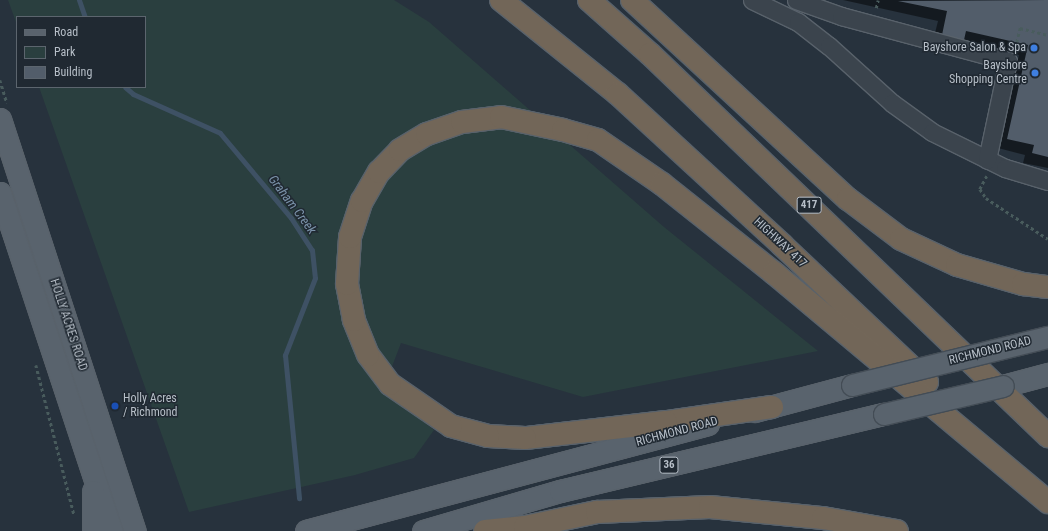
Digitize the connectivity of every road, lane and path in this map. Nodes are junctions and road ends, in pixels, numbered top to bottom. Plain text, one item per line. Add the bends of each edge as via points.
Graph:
1 (501, 0) edge
2 (589, 0) edge
3 (632, 0) edge
4 (752, 0) edge
5 (796, 0) edge
6 (878, 0) edge
7 (876, 8) dead end
8 (1048, 35) edge
9 (1008, 61) junction
10 (0, 119) edge
11 (991, 162) junction
12 (1048, 180) edge
13 (0, 193) edge
14 (1048, 239) edge
15 (1048, 287) edge
16 (1048, 337) edge
17 (34, 359) dead end
18 (1048, 374) edge
19 (772, 407) junction
20 (1048, 436) edge
21 (92, 472) junction
22 (1048, 498) edge
23 (1048, 502) edge
24 (74, 516) dead end
25 (93, 531) edge
26 (112, 531) edge
27 (135, 531) edge
28 (306, 531) edge
29 (423, 531) edge
30 (485, 531) edge
31 (897, 531) edge

1 - 22 highway, HIGHWAY 417 via 618,94 782,244
2 - 20 highway, 417 via 650,54
3 - 15 highway via 848,199 901,238 957,265 1022,284
4 - 11 lane via 798,22 829,46 892,103 932,132
5 - 9 lane via 841,16
6 - 7 path
8 - 9 path via 1020,28 1015,52
9 - 11 lane
10 - 27 main road, HOLLY ACRES ROAD
11 - 12 lane
11 - 14 path via 981,192 986,198
13 - 21 main road, HOLLY ACRES ROAD
16 - 19 main road, RICHMOND ROAD, bridge
17 - 24 path
18 - 29 main road, 36, bridge via 560,491
19 - 23 highway via 525,438 488,436 451,426 390,384 368,355 354,320 347,284 350,237 362,201 379,172 400,150 427,134 462,122 501,117 598,140 662,184 774,273
19 - 28 main road, RICHMOND ROAD
21 - 25 main road
21 - 26 main road, HOLLY ACRES ROAD
30 - 31 highway via 525,527 597,512 710,507 823,518

